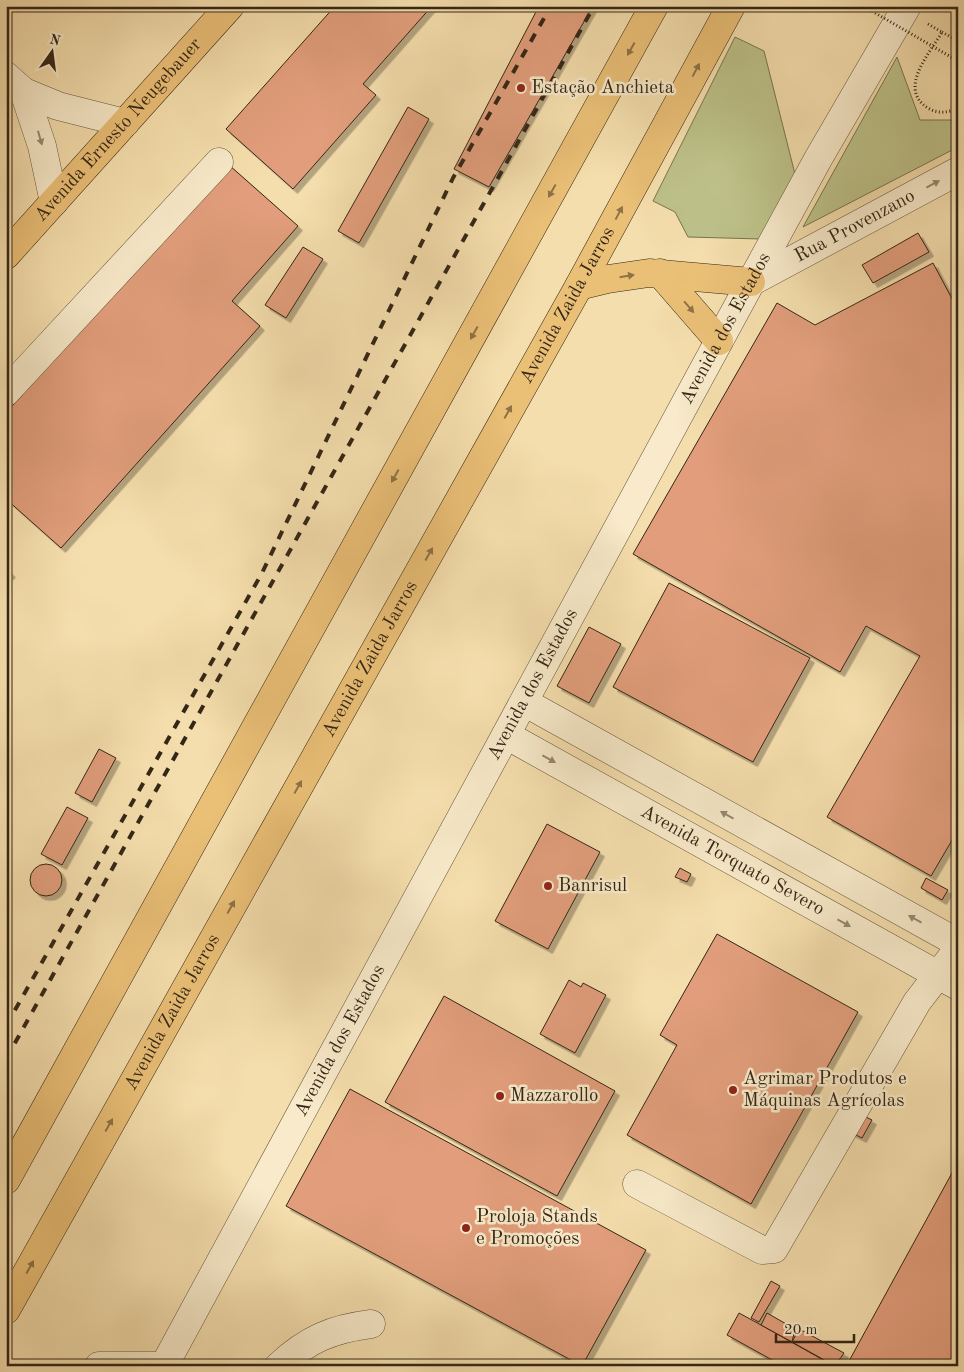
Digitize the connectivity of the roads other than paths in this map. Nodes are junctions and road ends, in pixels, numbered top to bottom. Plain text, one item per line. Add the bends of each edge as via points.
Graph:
1 (230, 6) edge
2 (654, 6) edge
3 (731, 6) edge
4 (906, 8) edge
5 (15, 84) edge
6 (125, 123) junction
7 (219, 162) dead end
8 (958, 171) edge
9 (54, 202) junction
10 (6, 255) edge
11 (660, 273) junction
12 (751, 282) junction
13 (579, 286) junction
14 (719, 341) junction
15 (6, 392) edge
16 (524, 702) junction
17 (506, 735) junction
18 (751, 828) junction
19 (729, 859) junction
20 (958, 943) edge
21 (958, 949) edge
22 (948, 980) edge
23 (6, 1180) edge
24 (637, 1184) dead end
25 (6, 1310) edge
26 (371, 1324) dead end
27 (99, 1366) edge
28 (156, 1366) edge
29 (164, 1366) edge
30 (279, 1366) edge

1 - 6 main road, Avenida Ernesto Neugebauer
2 -> 23 main road
13 -> 3 main road, Avenida Zaida Jarros
4 - 12 street, Avenida dos Estados
5 - 6 street via 78,113
5 -> 9 street via 42,146
6 - 9 main road, Avenida Ernesto Neugebauer
7 - 15 street
12 -> 8 street, Rua Provenzano
9 - 10 main road, Avenida Ernesto Neugebauer
11 - 12 main road
13 -> 11 main road via 623,276
11 -> 14 main road
12 - 14 street, Avenida dos Estados
25 -> 13 main road, Avenida Zaida Jarros
14 - 16 street, Avenida dos Estados
16 - 17 street, Avenida dos Estados
18 -> 16 street, Avenida Torquato Severo
17 -> 19 street, Avenida Torquato Severo
17 - 29 street, Avenida dos Estados
18 - 19 street
20 -> 18 street, Avenida Torquato Severo
19 -> 22 street, Avenida Torquato Severo
21 - 22 street
22 - 24 street via 917,1002 774,1249 762,1250
26 - 30 street via 321,1335 297,1349
27 - 28 street

